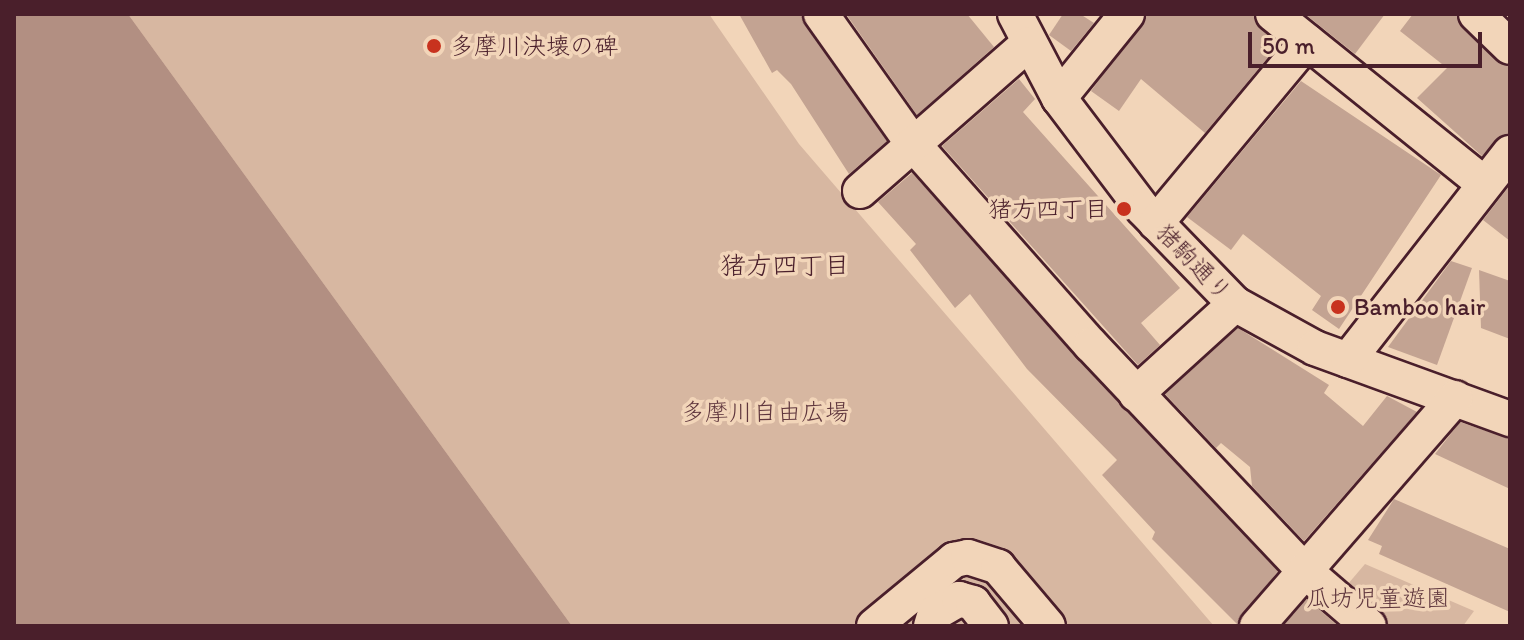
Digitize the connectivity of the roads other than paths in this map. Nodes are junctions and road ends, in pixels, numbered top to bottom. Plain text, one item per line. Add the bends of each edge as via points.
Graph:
1 (821, 14) edge
2 (1127, 14) edge
3 (1273, 14) edge
4 (1476, 14) edge
5 (1021, 30) edge
6 (1307, 42) junction
7 (1510, 47) edge
8 (1059, 98) junction
9 (913, 144) junction
10 (1510, 153) edge
11 (1482, 182) junction
12 (860, 191) dead end
13 (1156, 223) junction
14 (1235, 304) junction
15 (1348, 360) junction
16 (1136, 394) junction
17 (1455, 398) junction
18 (1510, 419) edge
19 (1305, 571) junction
20 (1027, 619) edge
21 (883, 623) edge
22 (931, 626) edge
23 (991, 626) edge
24 (1257, 626) edge
25 (1369, 626) edge

1 - 9 street
2 - 8 street
3 - 6 street
4 - 7 street
5 - 8 street, 猪駒通り
5 - 9 street
6 - 11 street
6 - 13 street
8 - 13 street, 猪駒通り
9 - 12 street
9 - 16 street
10 - 11 street
11 - 15 street
13 - 14 street, 猪駒通り
14 - 15 street, 猪駒通り
14 - 16 street
15 - 17 street, 猪駒通り
16 - 19 street
17 - 18 street, 猪駒通り
17 - 19 street
19 - 24 street
19 - 25 street
20 - 21 street via 998,567 968,557 954,560
22 - 23 street via 935,613 959,599 973,603

